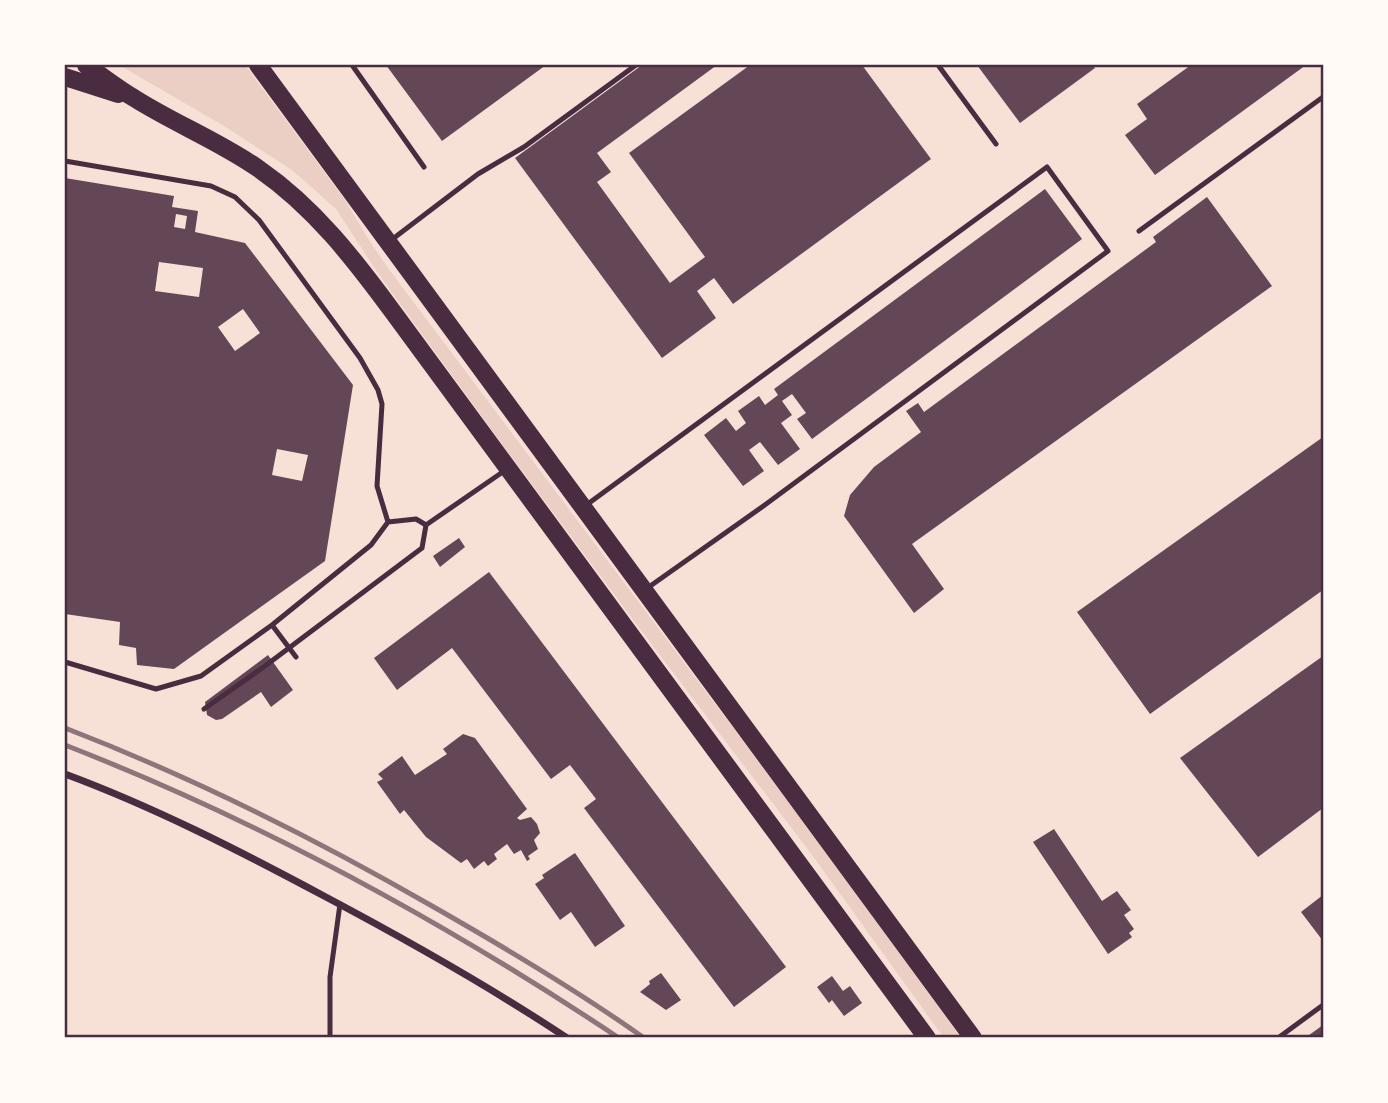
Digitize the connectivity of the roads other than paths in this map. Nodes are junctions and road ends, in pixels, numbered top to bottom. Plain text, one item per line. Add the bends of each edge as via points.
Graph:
1 (86, 65) edge
2 (258, 65) edge
3 (352, 65) edge
4 (636, 65) edge
5 (938, 65) edge
6 (65, 77) edge
7 (1323, 97) edge
8 (135, 99) junction
9 (996, 144) dead end
10 (65, 161) edge
11 (424, 167) dead end
12 (1139, 232) dead end
13 (387, 243) junction
14 (508, 468) junction
15 (582, 508) junction
16 (388, 522) junction
17 (426, 525) junction
18 (643, 591) junction
19 (272, 625) junction
20 (296, 657) dead end
21 (65, 662) edge
22 (204, 709) dead end
23 (65, 774) edge
24 (340, 904) junction
25 (1323, 1005) edge
26 (330, 1038) edge
27 (567, 1038) edge
28 (928, 1038) edge
29 (973, 1038) edge
30 (1278, 1038) edge

1 - 8 main road
2 - 13 main road
3 - 11 lane
4 - 13 lane
5 - 9 lane
6 - 8 main road
7 - 12 lane
8 - 14 main road via 237,154 318,218
10 - 16 lane via 211,186 235,197 259,220 360,358 378,390 382,404 377,486
13 - 15 main road
14 - 17 lane
14 - 28 main road
15 - 18 main road
15 - 18 lane via 1047,167 1108,251
16 - 17 lane via 416,519
16 - 19 lane via 371,545
17 - 22 lane via 422,548
18 - 29 main road
19 - 20 lane
19 - 21 lane via 201,676 156,689
23 - 24 street via 142,806
24 - 26 lane via 330,977
24 - 27 street via 497,992
25 - 30 lane

